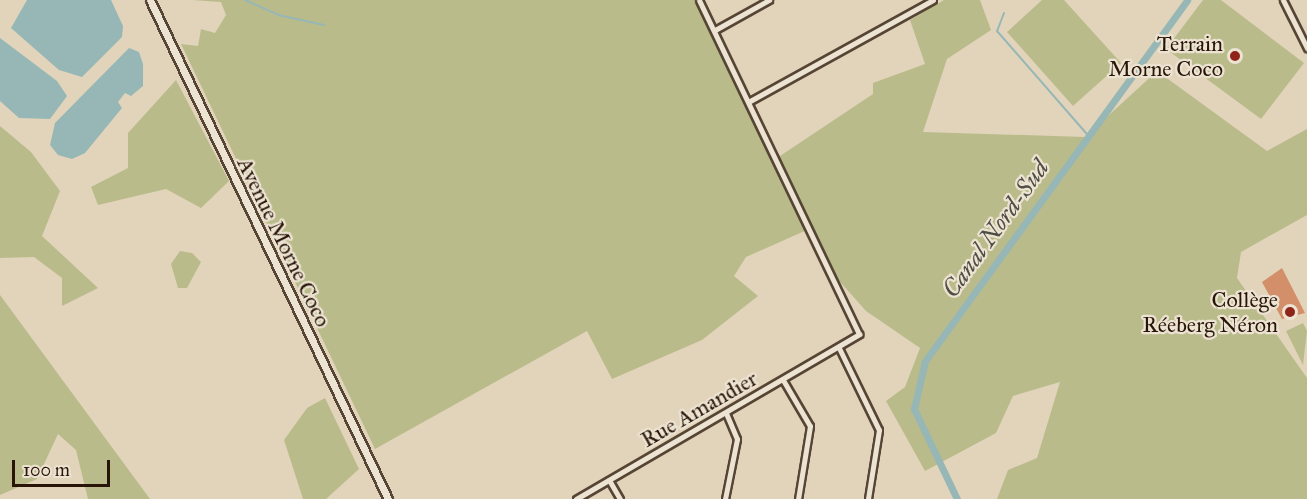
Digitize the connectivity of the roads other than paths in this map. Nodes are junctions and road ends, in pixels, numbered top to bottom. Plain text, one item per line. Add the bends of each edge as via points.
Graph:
1 (150, 0) edge
2 (699, 0) edge
3 (769, 0) edge
4 (933, 0) edge
5 (1283, 0) edge
6 (715, 30) junction
7 (1306, 44) edge
8 (750, 101) junction
9 (839, 348) junction
10 (783, 380) junction
11 (726, 413) junction
12 (609, 480) junction
13 (388, 499) edge
14 (576, 499) edge
15 (620, 499) edge
16 (725, 499) edge
17 (798, 499) edge
18 (868, 499) edge

1 - 13 street, Avenue Morne Coco
2 - 6 street, Rue Amandier
3 - 6 street
4 - 8 street
5 - 7 street
6 - 8 street, Rue Amandier
8 - 9 street, Rue Amandier via 860,327 855,339
9 - 10 street, Rue Amandier
9 - 18 street via 879,430
10 - 11 street, Rue Amandier
10 - 17 street via 810,426
11 - 12 street, Rue Amandier
11 - 16 street via 737,439
12 - 14 street, Rue Amandier
12 - 15 street

